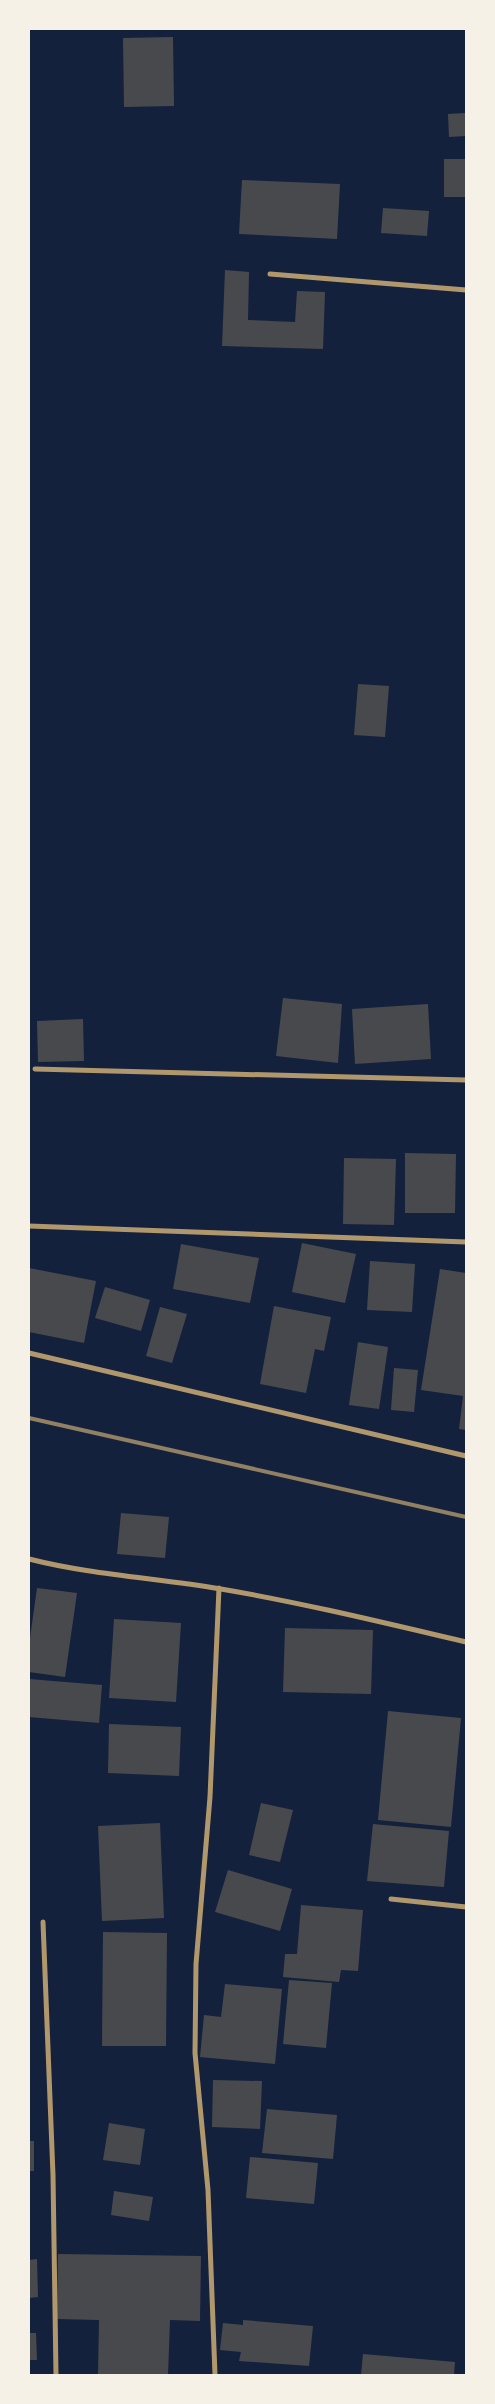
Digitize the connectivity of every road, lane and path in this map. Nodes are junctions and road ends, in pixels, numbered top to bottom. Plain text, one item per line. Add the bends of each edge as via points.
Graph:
1 (270, 274) dead end
2 (466, 290) edge
3 (35, 1069) dead end
4 (466, 1080) edge
5 (29, 1226) edge
6 (466, 1242) edge
7 (29, 1353) edge
8 (466, 1456) edge
9 (29, 1559) edge
10 (220, 1588) junction
11 (466, 1642) edge
12 (391, 1899) dead end
13 (466, 1907) edge
14 (43, 1922) dead end
15 (56, 2375) edge
16 (214, 2375) edge

1 - 2 street
3 - 4 street
5 - 6 street
7 - 8 street
9 - 10 street via 56,1566
10 - 11 street via 314,1606
10 - 16 street via 210,1797 196,1964 194,2053 208,2190
12 - 13 street
14 - 15 street via 53,2175

